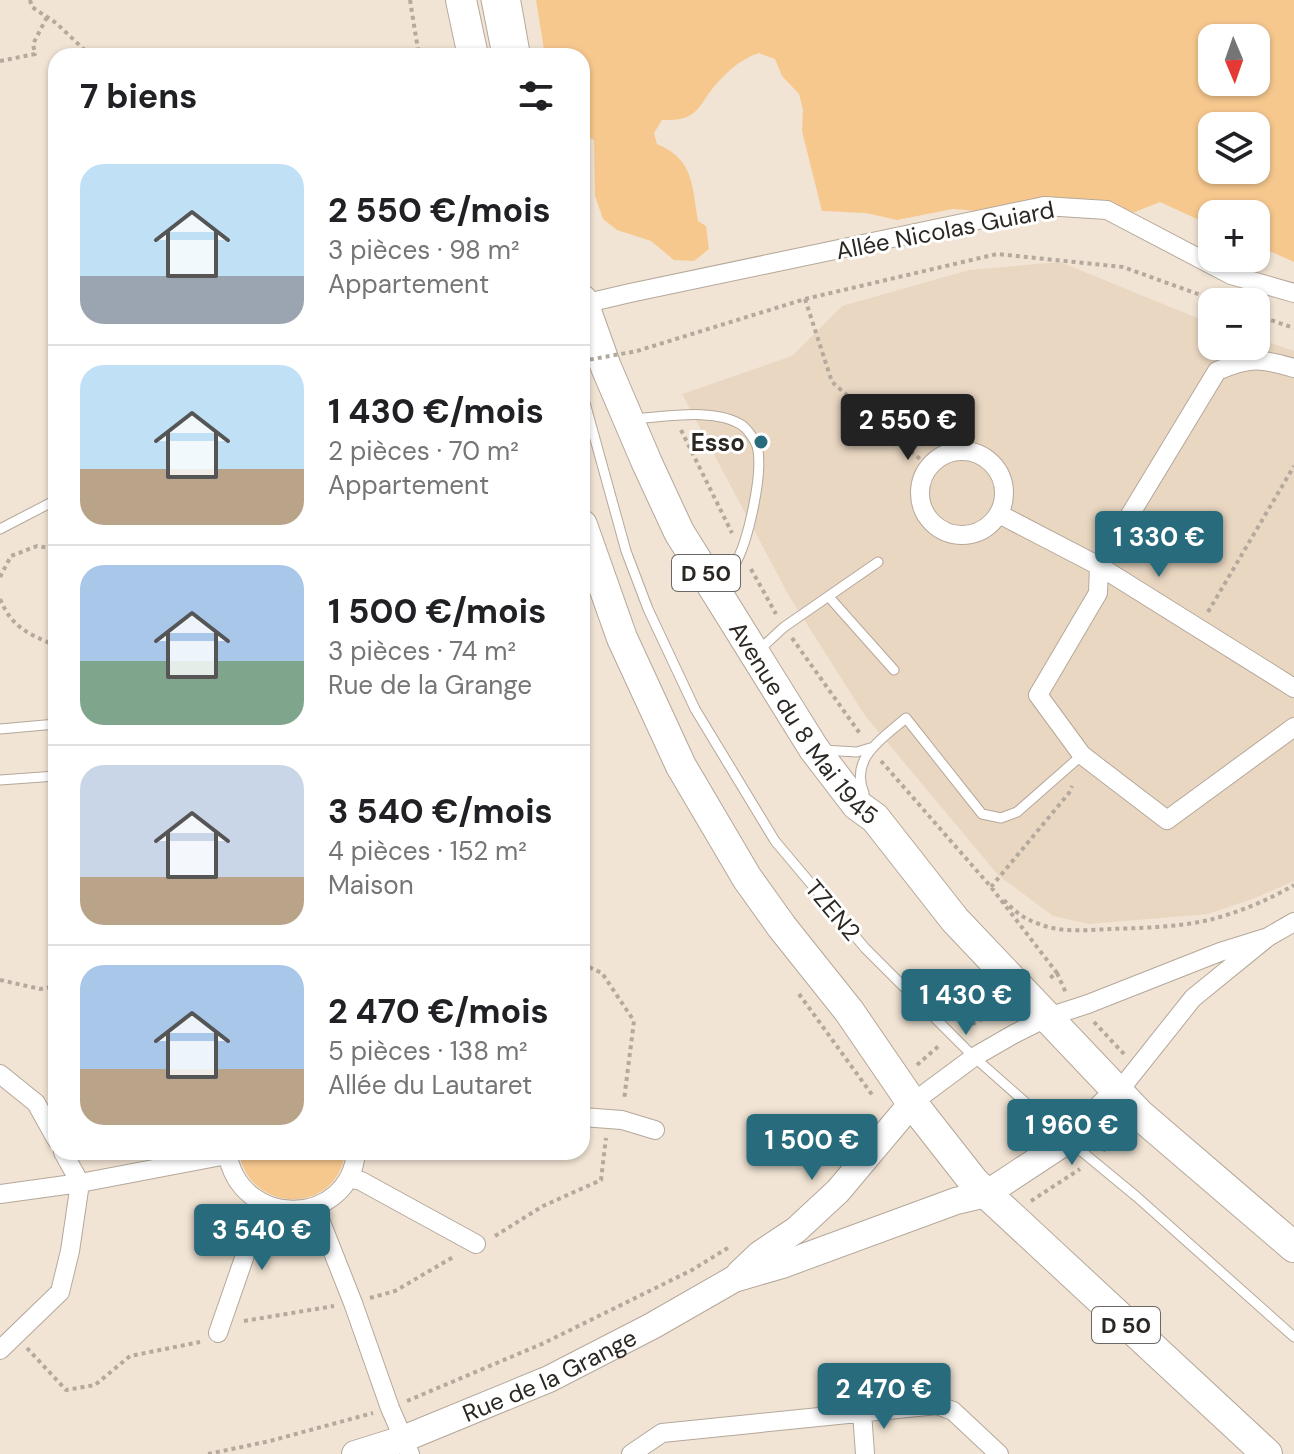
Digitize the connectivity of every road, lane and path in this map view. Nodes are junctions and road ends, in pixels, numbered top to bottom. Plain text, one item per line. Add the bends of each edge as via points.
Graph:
1 (30, 0) edge
2 (410, 0) edge
3 (461, 0) edge
4 (486, 0) edge
5 (505, 0) edge
6 (47, 17) junction
7 (83, 48) edge
8 (418, 48) edge
9 (471, 48) edge
10 (495, 48) edge
11 (514, 48) edge
12 (0, 61) edge
13 (1294, 293) edge
14 (1198, 294) edge
15 (805, 299) junction
16 (590, 301) edge
17 (1270, 320) edge
18 (590, 322) edge
19 (1294, 328) edge
20 (590, 360) edge
21 (1294, 368) edge
22 (674, 416) junction
23 (629, 419) junction
24 (590, 421) edge
25 (1294, 466) edge
26 (929, 467) junction
27 (48, 504) edge
28 (999, 514) junction
29 (0, 529) edge
30 (48, 548) edge
31 (590, 548) edge
32 (741, 551) junction
33 (878, 562) dead end
34 (1099, 566) junction
35 (0, 577) edge
36 (714, 587) junction
37 (829, 597) junction
38 (0, 599) edge
39 (784, 627) junction
40 (1199, 628) junction
41 (48, 642) edge
42 (755, 653) junction
43 (894, 670) dead end
44 (1294, 688) edge
45 (48, 725) edge
46 (1294, 727) edge
47 (0, 729) edge
48 (870, 748) junction
49 (814, 749) junction
50 (1082, 755) junction
51 (48, 777) edge
52 (0, 780) edge
53 (875, 818) junction
54 (1294, 885) edge
55 (991, 887) junction
56 (1294, 922) edge
57 (1268, 937) junction
58 (590, 968) edge
59 (0, 980) edge
60 (48, 988) edge
61 (1027, 995) junction
62 (1048, 1017) junction
63 (951, 1035) junction
64 (974, 1057) junction
65 (0, 1074) edge
66 (1119, 1091) junction
67 (905, 1092) junction
68 (590, 1118) edge
69 (622, 1120) junction
70 (48, 1125) edge
71 (655, 1130) dead end
72 (1068, 1140) junction
73 (67, 1160) edge
74 (193, 1160) edge
75 (229, 1160) edge
76 (355, 1160) edge
77 (349, 1178) junction
78 (80, 1183) junction
79 (0, 1194) edge
80 (986, 1194) junction
81 (259, 1202) junction
82 (315, 1207) junction
83 (476, 1244) junction
84 (732, 1245) dead end
85 (1294, 1247) edge
86 (734, 1279) junction
87 (353, 1303) junction
88 (218, 1333) junction
89 (14, 1335) junction
90 (1294, 1337) edge
91 (0, 1350) edge
92 (390, 1408) junction
93 (862, 1412) junction
94 (406, 1447) edge
95 (208, 1454) edge
96 (355, 1454) edge
97 (631, 1454) edge
98 (865, 1454) edge
99 (999, 1454) edge
100 (1267, 1454) edge

1 - 6 path
2 - 8 path
3 - 9 main road
4 - 10 lane
5 - 11 main road
6 - 7 path
6 - 12 path via 33,44 35,54
13 - 16 street, Allée Nicolas Guiard via 1231,275 1107,210 1044,206
14 - 15 path via 1123,267 997,254
15 - 20 path, bridge via 637,351
15 - 26 path via 832,382
17 - 19 path
18 - 23 main road, Avenue du 8 Mai 1945 / D 50
21 - 34 street via 1265,359 1240,361 1217,371
22 - 23 lane
22 - 32 path
22 - 32 lane via 717,415 743,426 757,443 759,469
23 - 36 main road, Avenue du 8 Mai 1945 / D 50 via 679,532
24 - 63 lane, TZEN2 via 626,551 695,709 775,841 865,948
25 - 40 path
26 - 28 street via 945,454 966,451 986,458 1000,473 1005,494
26 - 28 street via 920,485 921,504 931,522 967,535 985,528
27 - 29 lane
28 - 34 street
30 - 35 path via 37,546 11,556
31 - 67 main road via 622,638 681,766 747,878
32 - 36 lane via 733,569
32 - 39 path
33 - 37 lane
34 - 40 street
34 - 50 street via 1098,593 1038,695
36 - 42 main road, Avenue du 8 Mai 1945 / D 50
37 - 39 lane
37 - 43 lane
38 - 41 path via 7,616
39 - 42 lane
39 - 48 path
40 - 44 street
42 - 49 main road, Avenue du 8 Mai 1945 / D 50
45 - 47 lane
46 - 50 street via 1167,820
48 - 49 lane
48 - 50 lane via 906,718 982,814 1001,818 1017,812
48 - 53 lane via 860,766 860,784
48 - 55 path
49 - 53 main road, Avenue du 8 Mai 1945 / D 50 via 857,805
50 - 55 path via 1069,793
51 - 52 lane
53 - 61 main road, Avenue du 8 Mai 1945 / D 50 via 955,920
54 - 55 path via 1210,920 1080,931 1040,925 1018,914
55 - 61 path via 1057,973
56 - 57 street
57 - 62 street
57 - 66 street via 1193,998
58 - 69 path via 602,973 634,1021
59 - 60 path
61 - 62 main road, Avenue du 8 Mai 1945 / D 50
61 - 63 path
62 - 64 street
62 - 66 main road, Avenue du 8 Mai 1945
63 - 64 lane, TZEN2
63 - 67 path
64 - 67 street
64 - 72 lane, TZEN2
65 - 70 street via 36,1103
66 - 72 street, Rue de la Grange
66 - 85 main road, Avenue du 8 Mai 1945
67 - 80 main road
67 - 86 street, Rue de la Grange via 838,1191
68 - 69 street
69 - 71 street
69 - 83 path via 607,1133 601,1180
72 - 80 street, Rue de la Grange
72 - 90 lane, TZEN2
73 - 78 street
74 - 78 street
75 - 81 street via 238,1182
76 - 77 street
77 - 82 street
77 - 83 street
78 - 79 street
78 - 89 street via 60,1292
80 - 86 street, Rue de la Grange
80 - 100 main road, D 50
81 - 82 street via 296,1211
81 - 88 street
82 - 87 street
83 - 87 path via 395,1291
84 - 92 path via 544,1343
86 - 94 street, Rue de la Grange via 549,1379
87 - 88 path via 245,1321
87 - 92 street
88 - 89 path via 200,1342 130,1356 95,1385 66,1390
89 - 91 street
92 - 94 street
92 - 95 path
93 - 97 street via 662,1433
93 - 98 street
93 - 99 street via 937,1405 953,1411
94 - 96 street, Rue de la Grange

